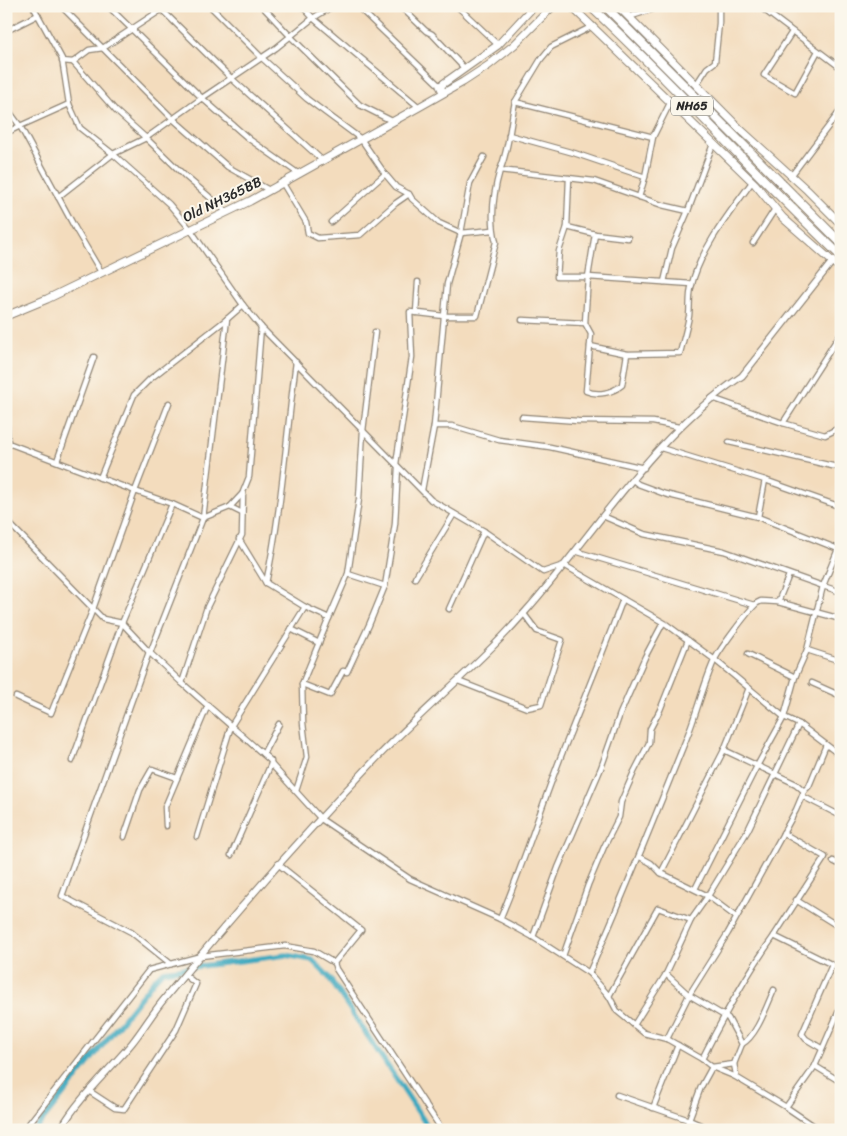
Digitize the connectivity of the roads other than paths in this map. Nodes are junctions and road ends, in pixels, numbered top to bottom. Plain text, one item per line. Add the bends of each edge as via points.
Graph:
1 (33, 6) edge
2 (61, 6) edge
3 (108, 6) edge
4 (166, 6) edge
5 (210, 6) edge
6 (262, 6) edge
7 (302, 6) edge
8 (333, 6) edge
9 (357, 6) edge
10 (400, 6) edge
11 (457, 6) edge
12 (534, 6) edge
13 (553, 6) edge
14 (571, 6) edge
15 (590, 6) edge
16 (605, 6) edge
17 (618, 6) edge
18 (662, 6) edge
19 (720, 6) edge
20 (759, 6) edge
21 (834, 6) edge
22 (160, 8) edge
23 (841, 12) edge
24 (38, 15) junction
25 (628, 17) junction
26 (312, 18) junction
27 (593, 26) junction
28 (132, 29) junction
29 (6, 31) edge
30 (792, 32) junction
31 (291, 37) junction
32 (498, 45) junction
33 (103, 48) junction
34 (818, 51) junction
35 (262, 58) junction
36 (62, 61) junction
37 (73, 62) junction
38 (841, 68) edge
39 (465, 69) junction
40 (231, 78) junction
41 (696, 86) junction
42 (442, 89) junction
43 (202, 98) junction
44 (515, 102) junction
45 (670, 103) junction
46 (69, 104) junction
47 (6, 107) edge
48 (419, 107) junction
49 (840, 111) edge
50 (173, 119) junction
51 (392, 122) junction
52 (20, 126) junction
53 (6, 133) edge
54 (509, 135) junction
55 (654, 137) junction
56 (146, 138) junction
57 (361, 139) junction
58 (713, 144) junction
59 (113, 154) junction
60 (484, 157) dead end
61 (322, 160) junction
62 (500, 170) junction
63 (299, 174) junction
64 (385, 174) junction
65 (791, 176) junction
66 (645, 177) junction
67 (570, 178) junction
68 (282, 182) junction
69 (752, 182) junction
70 (269, 190) junction
71 (409, 194) junction
72 (58, 197) junction
73 (639, 197) junction
74 (775, 209) junction
75 (227, 212) junction
76 (688, 212) junction
77 (331, 222) dead end
78 (840, 222) edge
79 (567, 226) junction
80 (190, 229) junction
81 (493, 230) junction
82 (461, 233) junction
83 (595, 234) junction
84 (628, 238) dead end
85 (841, 242) edge
86 (753, 243) dead end
87 (841, 256) edge
88 (832, 262) junction
89 (841, 269) edge
90 (101, 272) junction
91 (588, 277) junction
92 (418, 282) dead end
93 (664, 282) junction
94 (692, 284) junction
95 (243, 305) junction
96 (416, 313) junction
97 (6, 316) edge
98 (444, 316) junction
99 (227, 319) junction
100 (522, 320) dead end
101 (585, 323) junction
102 (261, 327) junction
103 (375, 332) dead end
104 (841, 334) edge
105 (590, 346) junction
106 (627, 354) junction
107 (94, 357) dead end
108 (296, 362) junction
109 (712, 398) junction
110 (169, 403) dead end
111 (6, 417) edge
112 (522, 417) dead end
113 (784, 423) junction
114 (434, 426) junction
115 (679, 427) junction
116 (841, 428) edge
117 (363, 431) junction
118 (729, 442) dead end
119 (661, 448) junction
120 (57, 461) junction
121 (397, 465) junction
122 (644, 468) junction
123 (841, 468) edge
124 (100, 478) junction
125 (632, 480) junction
126 (765, 480) junction
127 (422, 490) junction
128 (135, 491) junction
129 (243, 492) junction
130 (172, 504) junction
131 (230, 507) junction
132 (841, 507) edge
133 (242, 513) junction
134 (454, 514) junction
135 (603, 516) junction
136 (758, 517) junction
137 (203, 518) junction
138 (6, 520) edge
139 (484, 531) junction
140 (239, 539) junction
141 (841, 544) edge
142 (839, 550) edge
143 (575, 551) junction
144 (564, 565) junction
145 (348, 574) junction
146 (789, 575) junction
147 (415, 578) dead end
148 (266, 583) junction
149 (384, 586) junction
150 (823, 586) junction
151 (841, 592) edge
152 (623, 599) junction
153 (778, 602) junction
154 (754, 605) junction
155 (305, 607) junction
156 (93, 609) junction
157 (449, 609) dead end
158 (817, 612) junction
159 (524, 614) junction
160 (329, 618) junction
161 (841, 619) edge
162 (122, 623) junction
163 (663, 623) junction
164 (291, 630) junction
165 (688, 640) junction
166 (319, 643) junction
167 (807, 650) junction
168 (149, 652) junction
169 (748, 654) dead end
170 (715, 660) junction
171 (841, 661) edge
172 (795, 677) junction
173 (458, 681) junction
174 (182, 683) junction
175 (812, 683) dead end
176 (302, 684) junction
177 (749, 688) junction
178 (841, 696) edge
179 (16, 697) dead end
180 (208, 705) junction
181 (784, 717) junction
182 (279, 724) dead end
183 (799, 724) junction
184 (231, 726) junction
185 (826, 745) junction
186 (724, 750) junction
187 (263, 754) junction
188 (841, 756) edge
189 (72, 761) dead end
190 (271, 764) junction
191 (757, 766) junction
192 (776, 773) junction
193 (177, 778) junction
194 (296, 790) junction
195 (803, 794) junction
196 (841, 816) edge
197 (320, 819) junction
198 (166, 826) dead end
199 (783, 833) junction
200 (197, 836) dead end
201 (124, 838) dead end
202 (231, 855) dead end
203 (640, 857) junction
204 (833, 860) dead end
205 (278, 864) junction
206 (841, 865) edge
207 (661, 873) junction
208 (695, 889) junction
209 (708, 896) junction
210 (796, 900) junction
211 (736, 917) junction
212 (500, 919) junction
213 (691, 920) junction
214 (841, 928) edge
215 (774, 936) junction
216 (533, 937) junction
217 (201, 956) junction
218 (563, 956) junction
219 (334, 963) junction
220 (172, 964) junction
221 (832, 965) junction
222 (841, 969) edge
223 (589, 973) junction
224 (666, 974) junction
225 (185, 975) junction
226 (774, 990) dead end
227 (690, 995) junction
228 (609, 996) junction
229 (841, 1006) edge
230 (724, 1015) junction
231 (634, 1025) junction
232 (667, 1039) junction
233 (742, 1044) junction
234 (678, 1045) junction
235 (821, 1048) junction
236 (702, 1059) junction
237 (734, 1064) junction
238 (815, 1066) junction
239 (712, 1067) junction
240 (734, 1076) junction
241 (841, 1082) edge
242 (89, 1091) junction
243 (617, 1096) dead end
244 (786, 1107) junction
245 (653, 1108) junction
246 (689, 1120) junction
247 (24, 1130) edge
248 (60, 1130) edge
249 (442, 1130) edge
250 (685, 1130) edge
251 (712, 1130) edge
252 (820, 1130) edge

1 - 24 street
2 - 33 street
3 - 28 street
4 - 22 street
5 - 35 street
6 - 31 street
7 - 26 street
8 - 26 street
9 - 42 street
10 - 39 street
11 - 32 street
12 - 32 main road, Old NH365BB
13 - 42 main road, Old NH365BB via 514,45 489,64 463,82
14 - 27 main road
15 - 87 highway, NH65
16 - 85 highway, NH65
17 - 25 main road
18 - 25 street
19 - 41 street via 715,62 707,68
20 - 30 street
21 - 23 street
22 - 28 street
22 - 40 street
24 - 29 street
24 - 36 street
25 - 41 main road
26 - 31 street
26 - 48 street
27 - 44 street via 551,47
27 - 45 main road
28 - 33 street
28 - 43 street
30 - 34 street
30 - 34 street via 764,75 795,93
31 - 35 street
31 - 51 street via 360,105
32 - 39 main road, Old NH365BB
33 - 37 street via 89,50
33 - 50 street
34 - 38 street
35 - 40 street
35 - 57 street via 307,99
36 - 37 street
36 - 46 street
37 - 56 street via 116,111
39 - 42 main road, Old NH365BB
40 - 43 street
40 - 61 street
41 - 65 main road
42 - 48 main road, Old NH365BB
43 - 50 street
43 - 63 street via 249,139
44 - 54 street
44 - 55 street
45 - 55 street
45 - 58 main road
46 - 52 street
46 - 59 street via 80,128
47 - 52 street
48 - 51 main road, Old NH365BB
49 - 65 street
50 - 56 street
50 - 70 street via 228,167
51 - 57 main road, Old NH365BB
52 - 53 street
52 - 72 street
54 - 62 street
54 - 66 street
55 - 66 street
56 - 59 street
56 - 75 street
57 - 61 main road, Old NH365BB
57 - 64 street
58 - 69 main road
58 - 76 street
59 - 72 street
59 - 80 street via 169,204
60 - 82 street via 470,184
61 - 63 main road, Old NH365BB
62 - 67 street
62 - 81 street via 494,193
63 - 68 main road, Old NH365BB
64 - 71 street via 396,187
64 - 77 street
65 - 78 main road
66 - 73 street
67 - 73 street via 594,181
67 - 79 street
68 - 70 main road, Old NH365BB
68 - 71 street via 306,222 308,233 318,238 360,234
69 - 74 main road
69 - 94 street via 707,247
70 - 75 main road, Old NH365BB
71 - 82 street via 439,223
72 - 90 street
73 - 76 street
74 - 86 street
74 - 88 main road
75 - 80 main road, Old NH365BB
76 - 93 street via 672,248
79 - 83 street
79 - 91 street via 559,251 557,277
80 - 90 main road, Old NH365BB
80 - 95 street
81 - 82 street
81 - 98 street via 496,242 477,316
82 - 98 street via 447,284
83 - 84 street
83 - 91 street
88 - 89 main road
88 - 109 street via 742,376
90 - 97 main road, Old NH365BB
91 - 93 street
91 - 101 street
92 - 96 street
93 - 94 street
94 - 106 street via 680,353
95 - 99 street
95 - 102 street
96 - 98 street
96 - 121 street via 410,312 412,357
98 - 114 street
99 - 124 street via 150,379 134,396
99 - 137 street
100 - 101 street
101 - 105 street via 590,334
102 - 108 street
102 - 129 street via 250,477
103 - 117 street
104 - 113 street
105 - 106 street
105 - 106 street via 586,391 593,394 613,391 622,385
107 - 120 street
108 - 117 street
108 - 148 street via 280,503
109 - 113 street
109 - 115 street
110 - 128 street
111 - 120 street via 8,443
112 - 115 street via 653,422
113 - 116 street via 825,435
114 - 122 street via 452,426 499,440 550,447
114 - 127 street
115 - 119 street
117 - 121 street
117 - 145 street via 359,499
118 - 123 street
119 - 122 street
119 - 126 street
120 - 124 street
121 - 127 street
121 - 149 street via 395,524
122 - 125 street
124 - 128 street
125 - 135 street
125 - 136 street via 665,494
126 - 132 street
126 - 136 street
127 - 134 street via 431,500
128 - 130 street
128 - 156 street
129 - 131 street
129 - 133 street
130 - 137 street
130 - 162 street
131 - 133 street
131 - 137 street
133 - 140 street via 242,535
134 - 139 street
134 - 147 street
135 - 143 street
135 - 146 street via 644,534 724,551
136 - 142 street
137 - 168 street
138 - 156 street
139 - 144 street via 543,572
139 - 157 street
140 - 148 street
140 - 174 street via 207,607
141 - 142 street
142 - 150 street
143 - 144 street
143 - 154 street
144 - 152 street
144 - 159 street
145 - 149 street
145 - 160 street
146 - 150 street
146 - 153 street
148 - 155 street
149 - 176 street via 347,672 343,671 330,695
150 - 151 street
150 - 158 street
152 - 163 street
152 - 212 street
153 - 154 street via 761,601
153 - 158 street
154 - 170 street
155 - 160 street
155 - 164 street
156 - 162 street via 103,619
156 - 179 street via 51,712
158 - 161 street
158 - 167 street
159 - 173 street
159 - 173 street via 537,631 562,640 541,705 527,708
160 - 166 street
162 - 168 street
162 - 189 street
163 - 165 street
163 - 216 street via 620,714
164 - 166 street
164 - 184 street
165 - 170 street
165 - 218 street via 650,730 649,743 621,802 619,817 588,885
166 - 176 street
167 - 171 street
167 - 172 street
168 - 174 street
168 - 220 street via 62,896 132,932
169 - 172 street
170 - 177 street
170 - 203 street
172 - 181 street
173 - 197 street via 374,761
174 - 180 street
175 - 178 street
176 - 194 street via 307,757
177 - 181 street
177 - 186 street
180 - 184 street
180 - 193 street
181 - 183 street
181 - 191 street
182 - 187 street
183 - 185 street
183 - 192 street
184 - 187 street
184 - 200 street
185 - 188 street
185 - 195 street
186 - 191 street
186 - 207 street
187 - 190 street
190 - 194 street
190 - 202 street
191 - 192 street
191 - 208 street
192 - 195 street via 796,784
192 - 209 street via 748,830
193 - 198 street via 165,807
193 - 201 street via 152,769 140,790
194 - 197 street
195 - 196 street
195 - 199 street
197 - 205 street
197 - 212 street via 410,879
199 - 210 street via 825,857
199 - 211 street
203 - 207 street
203 - 223 street
204 - 206 street
205 - 217 street
205 - 219 street via 361,930
207 - 208 street
208 - 209 street
209 - 211 street
209 - 213 street
210 - 214 street
210 - 215 street
211 - 227 street
212 - 216 street
213 - 224 street
213 - 228 street via 658,908
215 - 221 street
215 - 230 street
216 - 218 street
217 - 219 street via 285,946 314,951
217 - 220 street
217 - 225 street
218 - 223 street
219 - 249 street
220 - 247 street via 149,970
221 - 222 street
221 - 235 street via 802,1034
223 - 228 street
224 - 227 street
224 - 231 street
225 - 242 street via 132,1043
225 - 242 street via 196,984 176,1030 124,1109 115,1108
226 - 233 street via 753,1033
227 - 230 street
227 - 232 street
228 - 231 street via 617,1011
229 - 235 street
230 - 233 street
230 - 236 street
231 - 232 street via 644,1033
232 - 234 street
233 - 237 street
234 - 236 street
234 - 245 street
235 - 238 street
236 - 239 street
237 - 239 street
237 - 240 street
238 - 241 street
238 - 244 street
239 - 240 street
239 - 246 street
240 - 244 street
242 - 248 street
243 - 245 street
244 - 252 street
245 - 246 street
246 - 250 street
246 - 251 street

